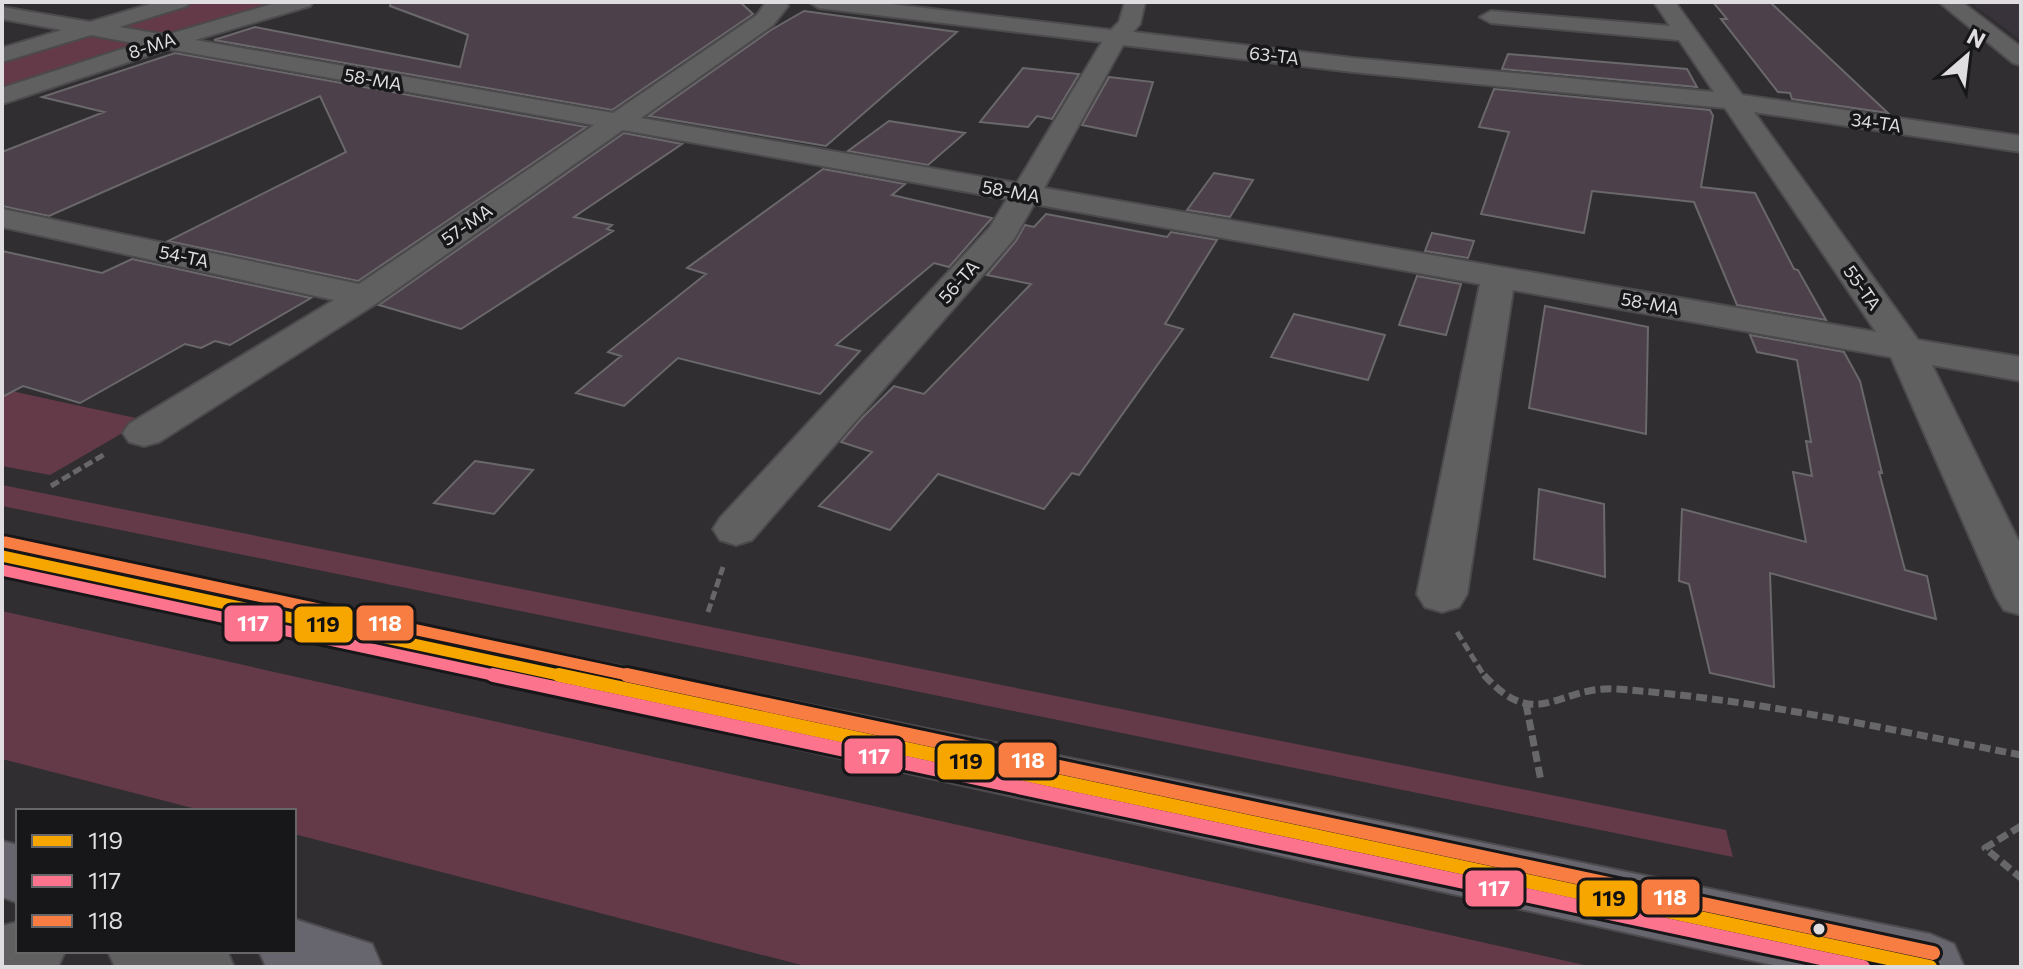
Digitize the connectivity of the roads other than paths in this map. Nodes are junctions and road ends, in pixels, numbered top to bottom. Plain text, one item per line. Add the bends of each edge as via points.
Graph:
1 (180, 2) edge
2 (303, 2) edge
3 (776, 2) edge
4 (819, 2) edge
5 (1135, 2) edge
6 (1664, 2) edge
7 (1949, 2) edge
8 (2, 13) edge
9 (1491, 17) dead end
10 (88, 28) junction
11 (1116, 37) junction
12 (166, 42) junction
13 (1689, 53) junction
14 (2, 55) edge
15 (2021, 58) edge
16 (2, 96) edge
17 (1730, 101) junction
18 (613, 123) junction
19 (2021, 144) edge
20 (1025, 195) junction
21 (2, 218) edge
22 (1498, 277) junction
23 (365, 296) junction
24 (1906, 349) junction
25 (2021, 369) edge
26 (144, 433) road end
27 (736, 529) dead end
28 (2, 556) edge
29 (1442, 594) road end
30 (2021, 597) edge
31 (296, 952) edge
32 (24, 953) edge
33 (148, 953) edge
34 (2, 959) edge
35 (200, 967) edge
36 (348, 967) edge
37 (1930, 967) edge

1 - 10 street, 8-МА
2 - 12 street, 8-МА
3 - 18 street, 57-МА via 765,20
4 - 11 street, 63-ТА
5 - 11 street, 56-ТА via 1129,24
6 - 13 street, 55-ТА
7 - 15 street
8 - 10 street, 58-МА
9 - 13 street
10 - 12 street, 58-МА
10 - 14 street, 8-МА
11 - 17 street, 63-ТА
11 - 20 street, 56-ТА
12 - 16 street, 8-МА
12 - 18 street, 58-МА
13 - 17 street, 55-ТА
17 - 19 street, 34-ТА
17 - 24 street, 55-ТА
18 - 20 street, 58-МА
18 - 23 street, 57-МА
20 - 22 street, 58-МА
20 - 27 street, 56-ТА via 1003,232
21 - 23 street, 54-ТА
22 - 24 street, 58-МА
22 - 29 street
23 - 26 street, 57-МА
24 - 25 street, 58-МА
24 - 30 street, 55-ТА
28 - 37 main road
31 - 36 main road
32 - 34 street
33 - 35 street

